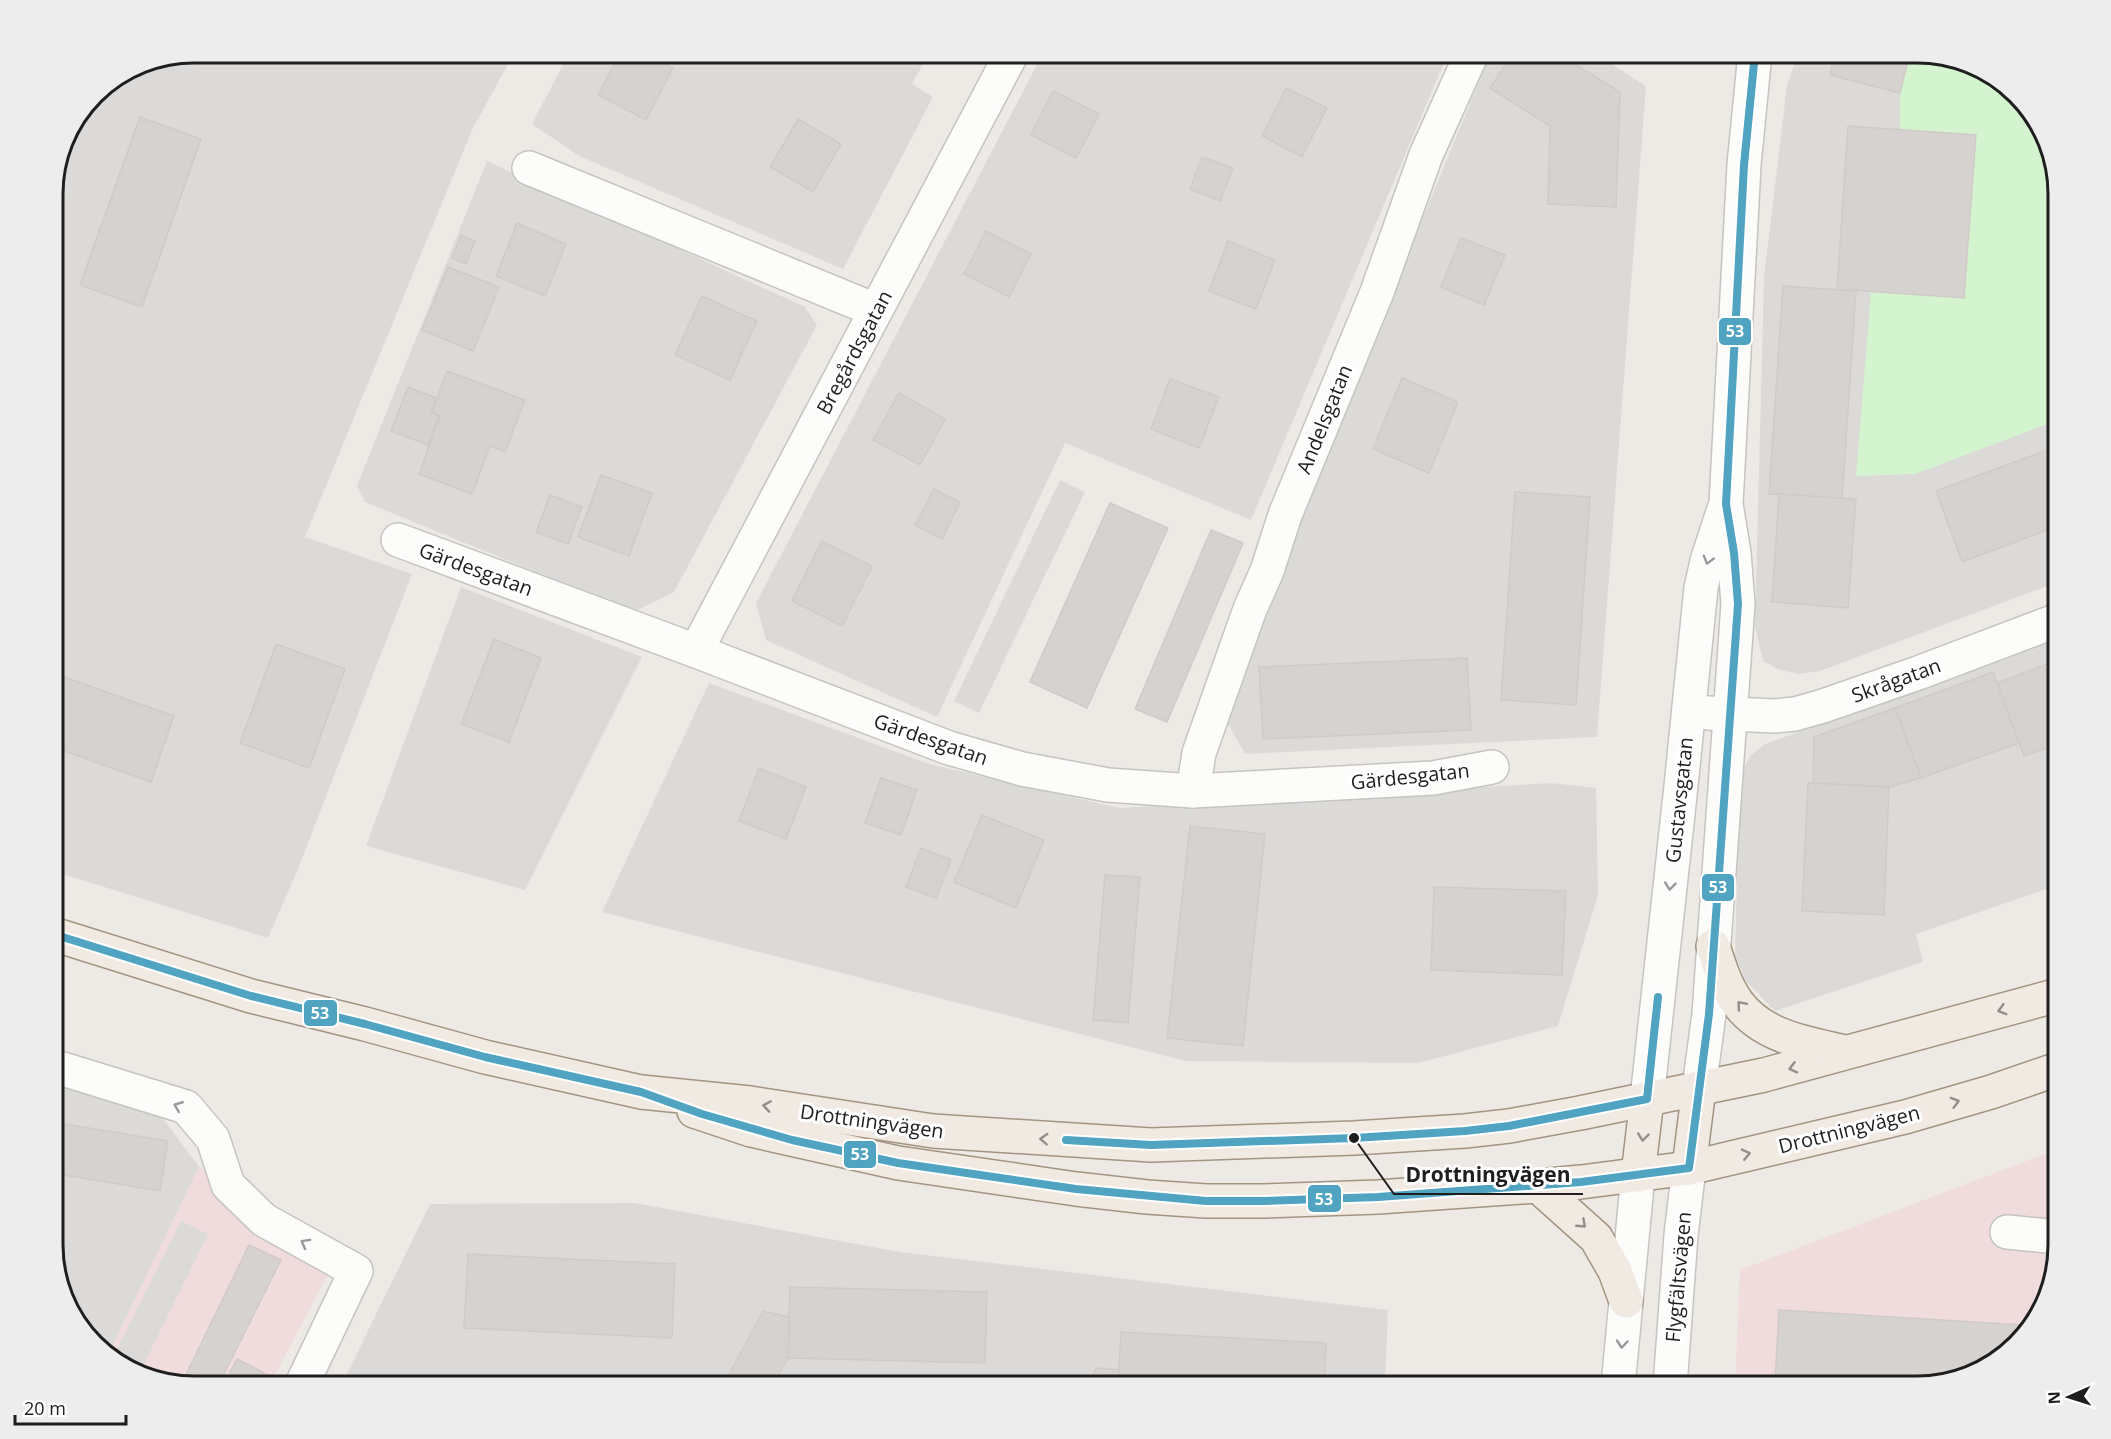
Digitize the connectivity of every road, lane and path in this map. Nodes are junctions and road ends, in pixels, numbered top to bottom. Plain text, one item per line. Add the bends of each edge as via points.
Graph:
1 (1006, 63) edge
2 (1467, 63) edge
3 (1754, 63) edge
4 (529, 168) dead end
5 (875, 310) junction
6 (1726, 504) junction
7 (398, 540) dead end
8 (2048, 624) edge
9 (696, 651) junction
10 (1689, 711) junction
11 (1729, 715) junction
12 (1492, 767) dead end
13 (1192, 791) junction
14 (63, 937) edge
15 (1713, 946) junction
16 (2048, 997) edge
17 (1850, 1053) junction
18 (63, 1069) edge
19 (2048, 1073) edge
20 (1699, 1088) junction
21 (641, 1092) junction
22 (1647, 1099) junction
23 (1689, 1168) junction
24 (1638, 1175) junction
25 (1538, 1186) junction
26 (2007, 1232) dead end
27 (2048, 1236) edge
28 (1626, 1301) junction
29 (306, 1376) edge
30 (1619, 1376) edge
31 (1671, 1376) edge

1 - 5 street, Bregårdsgatan
2 - 13 street, Andelsgatan via 1426,155 1377,292 1285,515 1199,753
3 - 6 street, Gustavsgatan via 1744,165
4 - 5 street
5 - 9 street, Bregårdsgatan
6 -> 10 street, Gustavsgatan via 1701,588
6 - 11 street, Gustavsgatan via 1738,604
7 - 9 street, Gärdesgatan
8 - 11 street, Skrågatan via 1823,706 1775,716
9 - 13 street, Gärdesgatan via 959,751 1022,769 1108,785
10 - 11 street, Skrågatan
10 -> 22 street, Gustavsgatan
11 - 15 street, Gustavsgatan
12 - 13 street, Gärdesgatan via 1433,778
14 - 21 main road, Drottningvägen via 251,996 485,1057
17 -> 15 main road via 1778,1035 1756,1022 1738,1003
15 - 20 street, Gustavsgatan
16 -> 17 main road, Drottningvägen
17 -> 20 main road, Drottningvägen
29 -> 18 street via 356,1271 264,1220 228,1185 213,1139 186,1107
23 -> 19 main road, Drottningvägen via 1905,1117
20 - 22 main road, Drottningvägen
20 - 23 main road
22 -> 21 main road, Drottningvägen via 1466,1131 1151,1145 933,1131 750,1103
21 - 25 main road, Drottningvägen via 751,1130 898,1163 1147,1197 1274,1201
22 -> 24 main road
23 - 24 main road, Drottningvägen
23 - 31 street, Flygfältsvägen
24 - 25 main road, Drottningvägen
24 - 28 street
25 -> 28 main road via 1596,1238
26 - 27 street
28 -> 30 street

